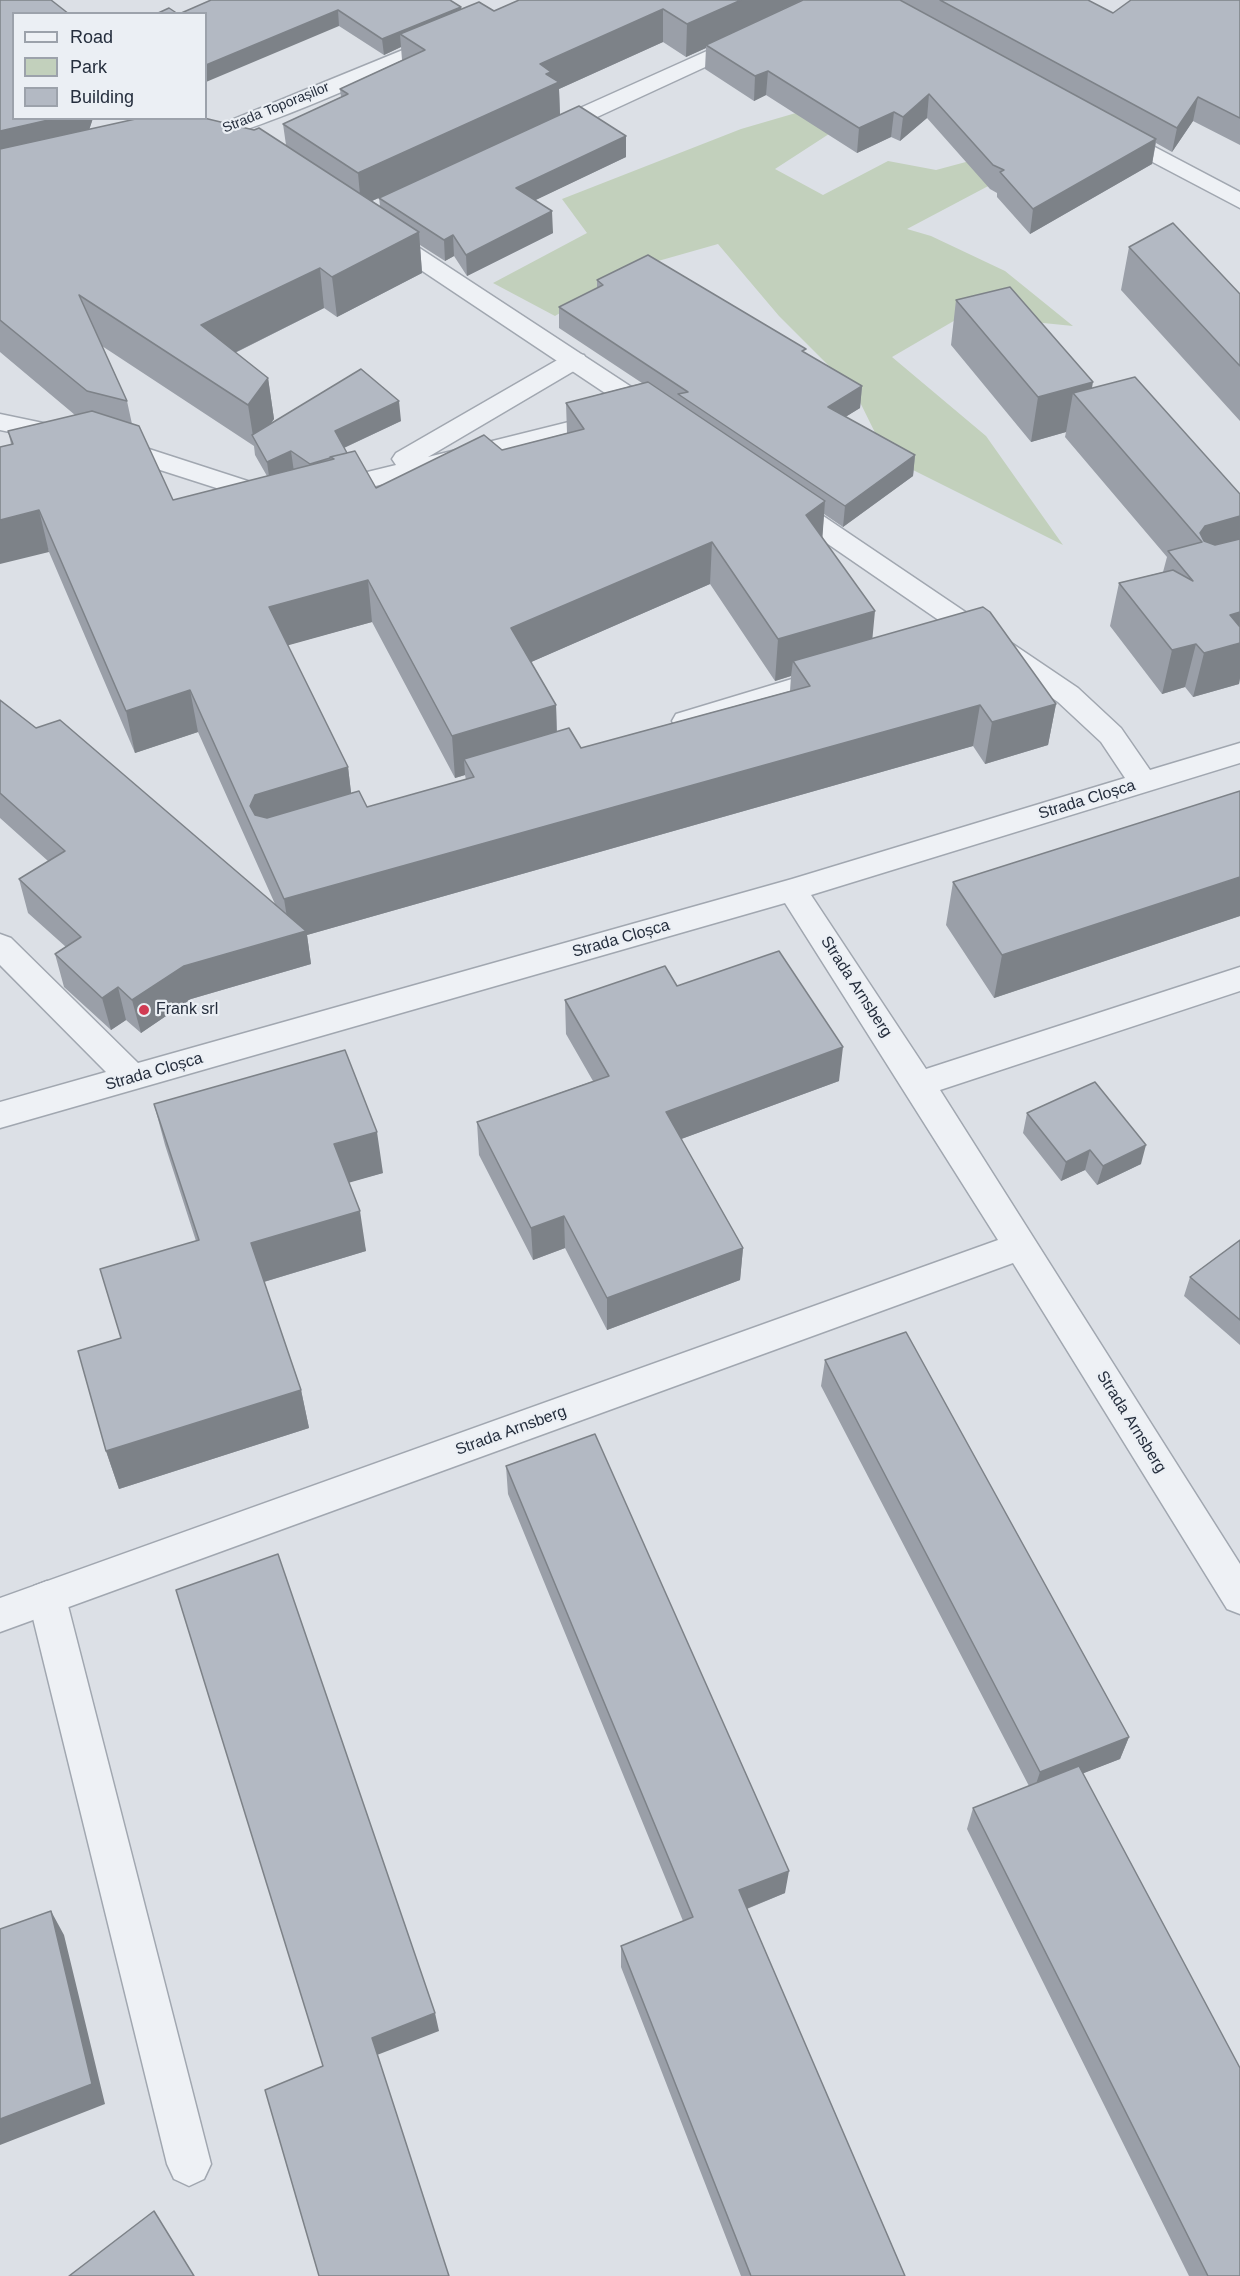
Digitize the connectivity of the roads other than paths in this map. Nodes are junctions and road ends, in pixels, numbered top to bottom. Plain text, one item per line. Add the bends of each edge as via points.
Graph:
1 (768, 30) edge
2 (464, 32) edge
3 (1093, 121) edge
4 (215, 124) edge
5 (531, 139) edge
6 (168, 144) edge
7 (253, 149) edge
8 (1240, 201) edge
9 (368, 224) edge
10 (575, 360) junction
11 (648, 410) junction
12 (0, 422) edge
13 (677, 429) edge
14 (373, 478) junction
15 (764, 488) edge
16 (976, 633) junction
17 (942, 643) edge
18 (863, 667) edge
19 (659, 729) edge
20 (1240, 753) edge
21 (1143, 782) junction
22 (792, 890) junction
23 (0, 946) edge
24 (1240, 979) edge
25 (132, 1078) junction
26 (919, 1083) junction
27 (0, 1116) edge
28 (1021, 1246) junction
29 (1240, 1597) edge
30 (47, 1598) junction
31 (0, 1615) edge
32 (189, 2164) dead end

1 - 5 street
2 - 4 street, Strada Toporașilor
3 - 8 street
4 - 6 street, Strada Toporașilor
4 - 7 street
9 - 10 street
10 - 11 street
10 - 14 street
11 - 13 street
11 - 14 street
12 - 14 street via 106,444 257,493 309,495
15 - 16 street
16 - 17 street
16 - 21 street via 1068,695 1110,735
18 - 19 street
20 - 21 street, Strada Cloșca
21 - 22 street, Strada Cloșca
22 - 25 street, Strada Cloșca
22 - 26 street, Strada Arnsberg
23 - 25 street
24 - 26 street
25 - 27 street, Strada Cloșca
26 - 28 street, Strada Arnsberg
28 - 29 street, Strada Arnsberg
28 - 30 street, Strada Arnsberg
30 - 31 street, Strada Arnsberg
30 - 32 street

